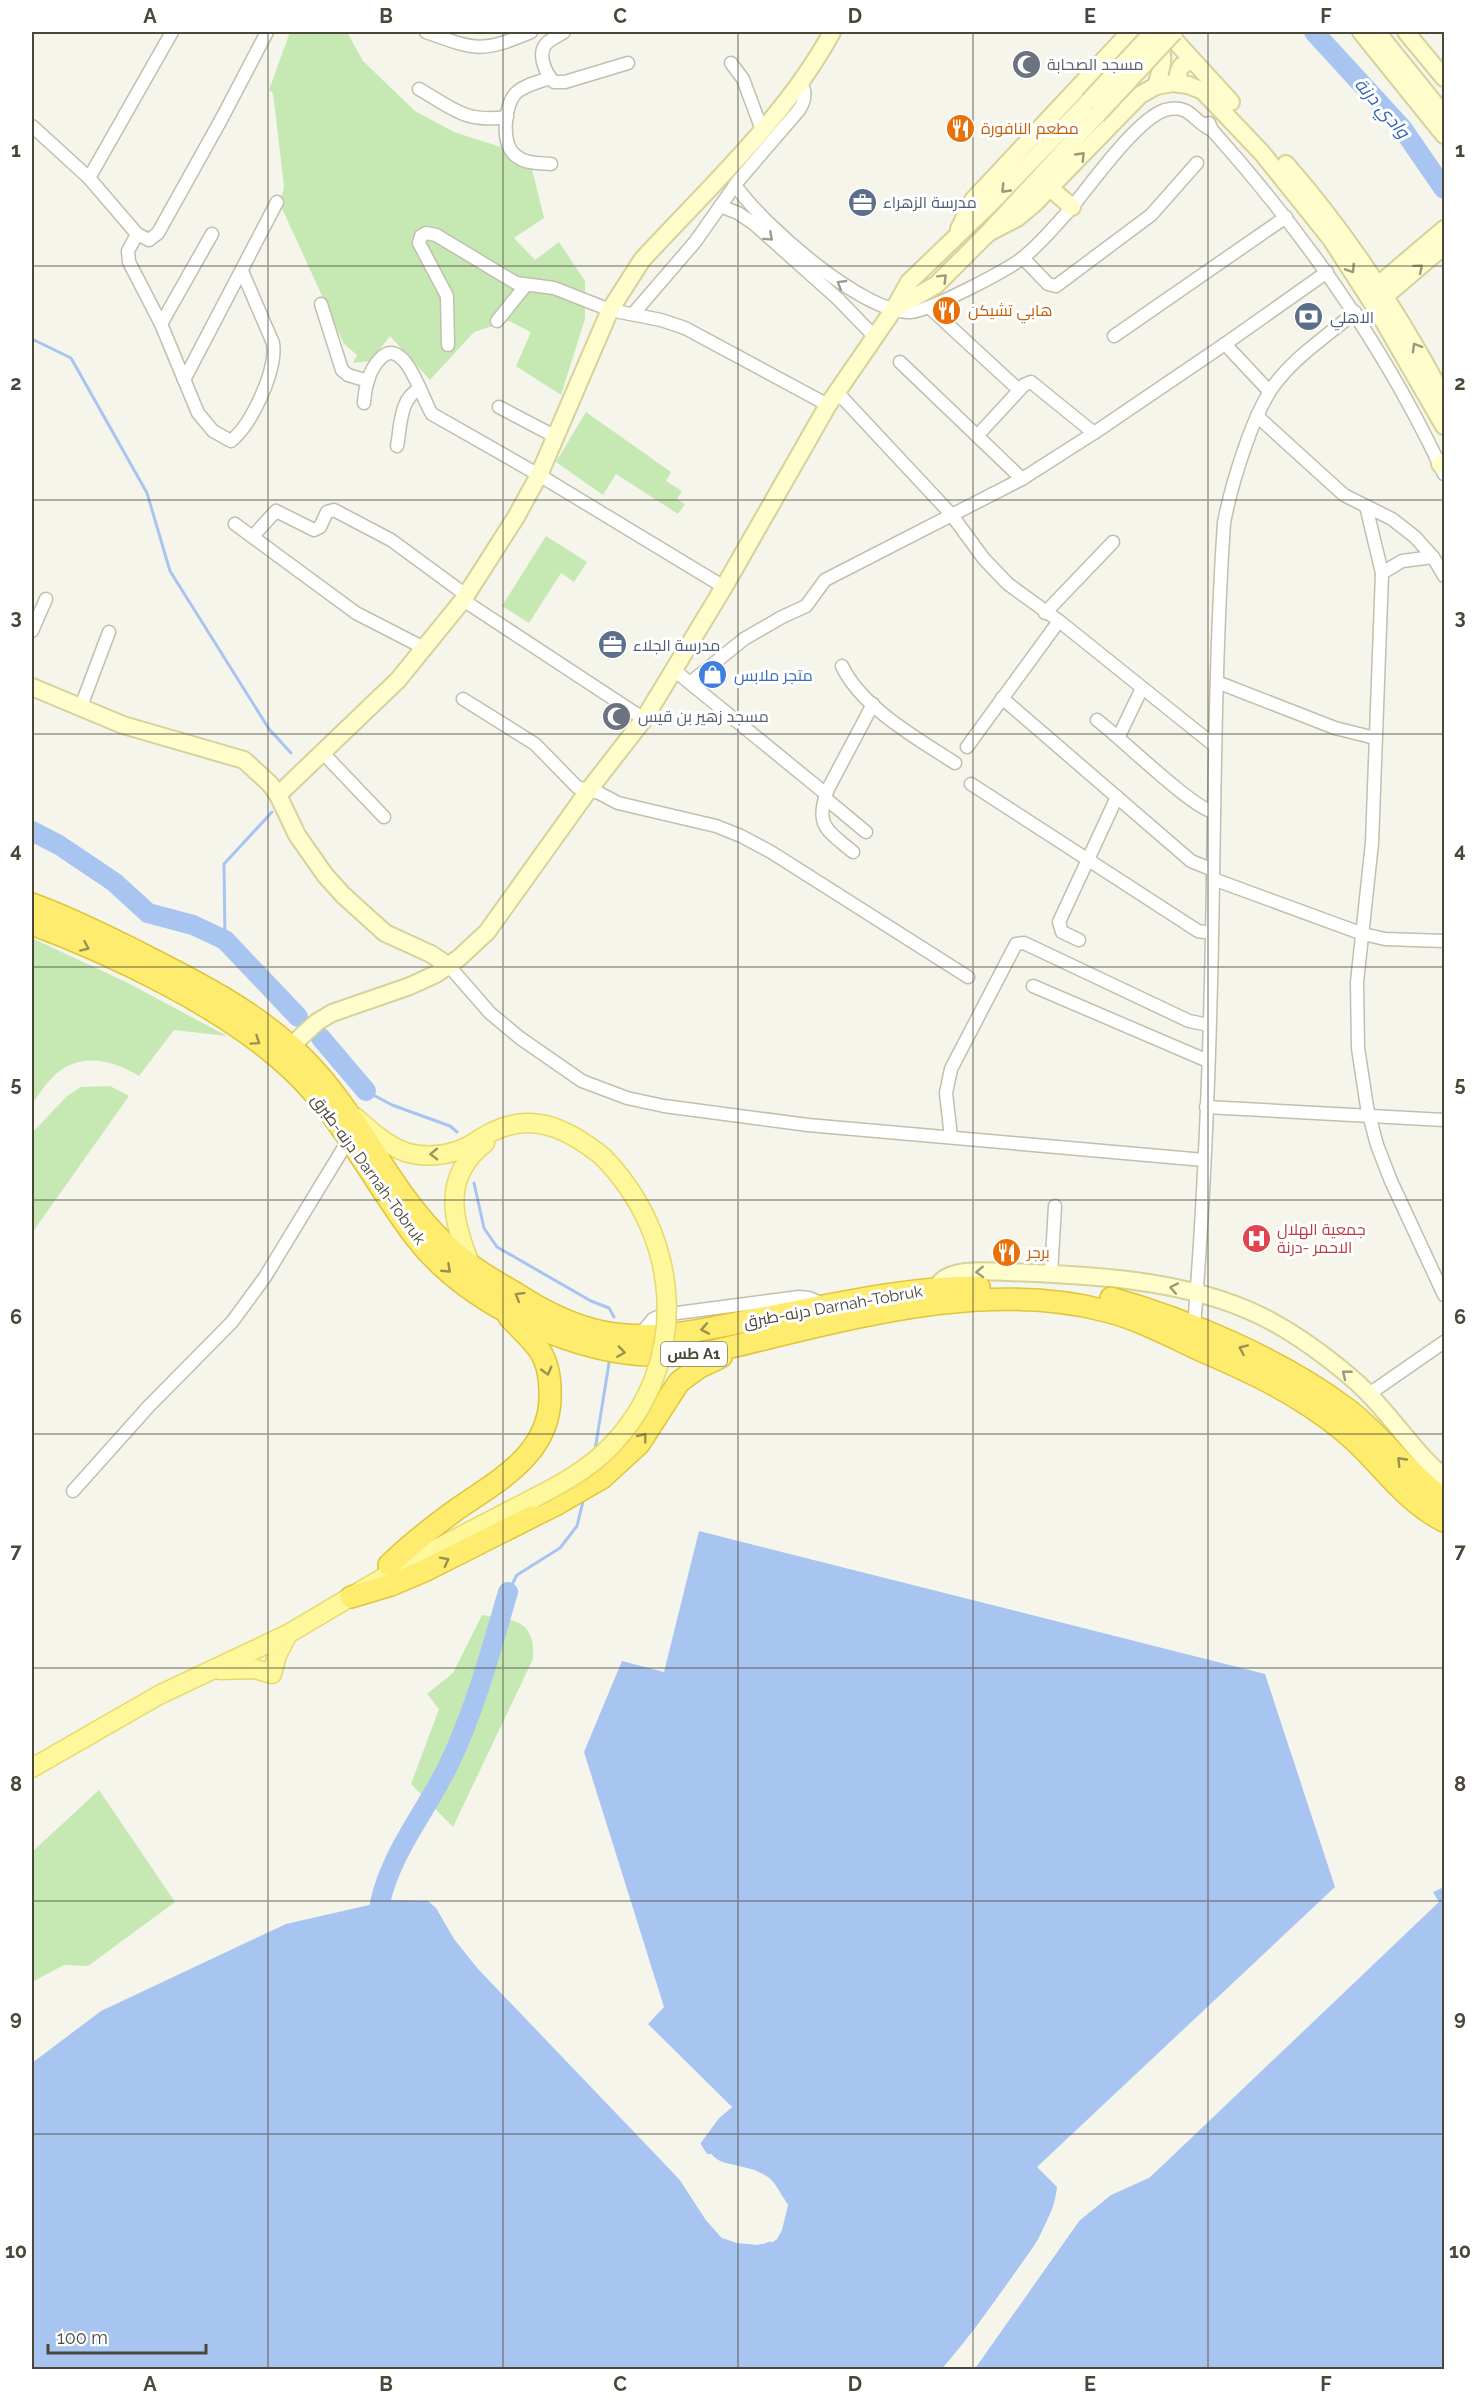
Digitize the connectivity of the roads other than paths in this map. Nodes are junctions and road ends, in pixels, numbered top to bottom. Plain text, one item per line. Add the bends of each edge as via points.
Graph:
1 (172, 32) edge
2 (267, 32) edge
3 (426, 32) edge
4 (531, 32) edge
5 (564, 32) edge
6 (1153, 32) edge
7 (1167, 32) edge
8 (1174, 32) edge
9 (1361, 32) edge
10 (1377, 32) edge
11 (1406, 32) edge
12 (1129, 34) edge
13 (826, 35) edge
14 (1194, 62) junction
15 (628, 63) dead end
16 (731, 63) dead end
17 (550, 78) junction
18 (1444, 78) edge
19 (801, 83) junction
20 (1181, 84) junction
21 (1156, 86) junction
22 (419, 89) dead end
23 (1093, 108) junction
24 (1444, 115) edge
25 (507, 117) junction
26 (32, 126) edge
27 (762, 130) junction
28 (1444, 135) edge
29 (1197, 163) dead end
30 (550, 164) dead end
31 (89, 178) junction
32 (735, 185) junction
33 (1050, 188) junction
34 (277, 202) dead end
35 (720, 206) junction
36 (1072, 207) junction
37 (1286, 217) junction
38 (1444, 229) edge
39 (988, 233) junction
40 (137, 234) junction
41 (212, 234) dead end
42 (956, 236) junction
43 (1444, 246) edge
44 (1023, 258) junction
45 (242, 271) junction
46 (1327, 272) junction
47 (526, 285) junction
48 (1381, 292) junction
49 (321, 304) dead end
50 (930, 308) junction
51 (894, 309) junction
52 (610, 310) junction
53 (1355, 312) junction
54 (633, 314) junction
55 (497, 321) dead end
56 (161, 324) junction
57 (1114, 336) dead end
58 (875, 337) junction
59 (1225, 344) junction
60 (448, 345) dead end
61 (900, 362) dead end
62 (184, 380) junction
63 (368, 381) junction
64 (420, 389) junction
65 (1019, 390) junction
66 (1269, 391) junction
67 (833, 399) junction
68 (1444, 399) edge
69 (364, 403) dead end
70 (499, 407) dead end
71 (1257, 416) junction
72 (1444, 426) edge
73 (1094, 433) junction
74 (977, 436) junction
75 (556, 438) junction
76 (397, 446) dead end
77 (1443, 467) edge
78 (539, 475) junction
79 (1022, 479) junction
80 (1366, 506) junction
81 (951, 514) junction
82 (235, 524) dead end
83 (253, 536) junction
84 (1113, 542) dead end
85 (1433, 557) junction
86 (1382, 573) junction
87 (1444, 576) edge
88 (724, 587) junction
89 (464, 597) junction
90 (46, 599) dead end
91 (1045, 613) junction
92 (1059, 621) junction
93 (32, 632) edge
94 (108, 632) dead end
95 (424, 648) junction
96 (842, 666) dead end
97 (674, 670) junction
98 (691, 682) junction
99 (1217, 682) junction
100 (32, 687) edge
101 (1142, 688) junction
102 (463, 699) dead end
103 (1002, 699) junction
104 (873, 704) junction
105 (80, 709) junction
106 (644, 719) junction
107 (1097, 720) dead end
108 (1119, 736) junction
109 (1375, 738) junction
110 (1215, 746) junction
111 (967, 747) dead end
112 (322, 752) junction
113 (955, 763) dead end
114 (971, 784) dead end
115 (588, 791) junction
116 (278, 795) junction
117 (825, 796) junction
118 (1117, 797) junction
119 (1214, 812) junction
120 (384, 817) dead end
121 (866, 832) dead end
122 (853, 852) dead end
123 (1088, 860) junction
124 (1213, 875) junction
125 (32, 904) edge
126 (32, 924) edge
127 (1212, 933) junction
128 (1363, 934) junction
129 (1079, 940) dead end
130 (1444, 941) edge
131 (442, 970) junction
132 (968, 977) dead end
133 (1033, 986) dead end
134 (1209, 1024) junction
135 (291, 1046) junction
136 (1208, 1061) junction
137 (1206, 1107) junction
138 (351, 1113) junction
139 (1369, 1116) junction
140 (1444, 1120) edge
141 (951, 1137) junction
142 (349, 1139) junction
143 (599, 1159) junction
144 (1203, 1160) junction
145 (1055, 1206) dead end
146 (471, 1266) junction
147 (1051, 1274) junction
148 (937, 1289) junction
149 (1197, 1293) junction
150 (1444, 1295) edge
151 (501, 1308) junction
152 (1194, 1327) junction
153 (1444, 1342) edge
154 (749, 1343) junction
155 (1369, 1394) junction
156 (1444, 1477) edge
157 (73, 1491) dead end
158 (532, 1495) junction
159 (1444, 1499) edge
160 (1444, 1521) edge
161 (389, 1564) junction
162 (351, 1597) junction
163 (288, 1634) junction
164 (212, 1670) junction
165 (32, 1759) edge
166 (32, 1768) edge

1 - 31 street
2 - 40 street via 158,232 148,240
3 - 4 street via 479,48
5 - 17 street via 544,48 544,66
6 - 23 street, bridge
7 - 14 street
8 - 23 street, bridge
9 - 28 street
10 - 24 street
11 - 18 street
12 - 21 street via 1146,35 1160,46 1163,64
12 - 42 street via 973,200
13 - 19 street
14 - 20 street via 1179,68
14 - 48 street via 1312,196
15 - 17 street via 565,82
16 - 27 street via 743,79
17 - 25 street via 518,91 511,99
19 - 27 street
19 - 32 street via 804,102
20 - 21 street
20 -> 48 street via 1210,97
33 -> 21 street via 1140,95
22 - 25 street via 468,117
23 - 39 street
23 -> 42 street
25 - 30 street via 510,150 525,161
26 - 31 street
27 - 52 street via 642,260
29 - 44 street via 1151,215 1056,286 1048,285
31 - 40 street
32 - 35 street
51 -> 32 street via 832,278 759,214
33 - 36 street
33 - 39 street via 1026,211
34 - 45 street
35 - 54 street via 695,242
35 -> 58 street via 753,223
36 - 37 street via 1139,127 1143,117 1176,102 1194,108 1209,123
36 - 44 street
37 - 46 street
37 - 57 street
38 - 48 street
51 -> 39 street via 936,285
40 - 56 street via 128,259
41 - 56 street
42 - 51 street via 909,282
48 -> 43 street
44 - 50 street
45 - 62 street
45 - 62 street via 274,352 261,395 232,441 221,437 205,422
46 - 53 street
46 - 59 street
47 - 52 street via 560,290
47 - 55 street
47 - 60 street via 512,282 436,235 423,234 420,247 448,301
68 -> 48 street
48 - 72 street
49 - 63 street via 342,370
50 - 51 street via 910,312
50 - 65 street
51 - 58 street
52 - 54 street
52 - 75 street
53 - 66 street via 1286,370
53 - 77 street
54 - 67 street via 685,328
56 - 62 street
58 - 67 street
59 - 66 street
59 - 73 street
61 - 74 street
63 - 64 street via 381,358 392,354 410,368
63 - 69 street
64 - 76 street via 406,401
64 - 78 street via 432,414
65 - 73 street via 1026,383 1034,383
65 - 74 street
66 - 71 street
67 - 81 street
67 - 88 street
70 - 75 street
71 - 80 street via 1336,488
71 - 99 street via 1224,524
73 - 79 street
74 - 79 street
75 - 78 street
78 - 88 street
78 - 89 street
79 - 81 street
80 - 85 street via 1404,527
80 - 86 street
81 - 91 street via 984,559
81 - 98 street via 825,580 806,606 744,639
82 - 83 street
83 - 89 street via 276,511 314,530 320,527 327,512 334,510 391,540
83 - 95 street via 356,613
84 - 91 street
85 - 86 street via 1402,561
85 - 87 street
86 - 109 street
88 - 97 street
89 - 95 street
89 - 106 street
90 - 93 street
91 - 92 street
92 - 101 street
92 - 103 street
94 - 105 street
95 - 112 street via 398,680
96 - 104 street via 850,681
97 - 98 street
97 - 106 street
98 - 117 street
99 - 109 street via 1335,728
99 - 110 street
100 - 105 street
101 - 108 street
101 - 110 street
102 - 115 street via 530,740 572,783
103 - 111 street
103 - 118 street
104 - 113 street
104 - 117 street
105 - 116 street via 234,756 253,767
106 - 115 street
107 - 108 street
108 - 119 street via 1197,806
109 - 128 street via 1372,843
110 - 119 street
112 - 116 street
112 - 120 street
114 - 123 street
115 - 131 street via 487,932
115 - 132 street via 741,836
116 - 131 street via 297,836 343,895 385,933 425,951
117 - 121 street
117 - 122 street via 822,824
118 - 123 street
118 - 124 street via 1191,861
119 - 124 street
123 - 127 street via 1198,931
123 - 129 street via 1059,922 1062,932
124 - 127 street
124 - 128 street
125 - 135 highway, درنه-طبرق Darnah-Tobruk / طس A1 via 67,917 180,973 248,1014
126 -> 142 highway, درنه-طبرق Darnah-Tobruk / طس A1 via 160,983 239,1029 294,1072
127 - 134 street
128 - 130 street via 1385,939
128 - 139 street via 1357,1028
131 - 135 street via 417,983 332,1013
131 - 141 street via 520,1038 569,1073 610,1093 664,1106 753,1118
133 - 136 street
134 - 136 street
134 - 141 street via 1189,1021 1024,943 1016,944 951,1069 946,1093
135 - 138 highway, درنه-طبرق Darnah-Tobruk / طس A1
136 - 137 street
137 - 139 street
137 - 144 street
143 -> 138 main road via 564,1130 530,1123 500,1128 456,1152 418,1154 395,1147
138 - 146 highway, درنه-طبرق Darnah-Tobruk / طس A1 via 381,1165 411,1205 444,1244
139 - 140 street
139 - 150 street via 1391,1181
141 - 144 street
142 -> 151 highway, درنه-طبرق Darnah-Tobruk / طس A1 via 418,1240 472,1291
142 - 157 street via 265,1277 232,1322
143 - 146 main road via 569,1141 537,1130 508,1132 482,1145 465,1163 454,1202 456,1229
143 - 158 main road via 631,1203 652,1251 659,1286 657,1340 642,1387 615,1429 579,1463
144 - 149 street
145 - 147 street
148 -> 146 highway, درنه-طبرق Darnah-Tobruk / طس A1 via 682,1333 639,1336 568,1321
147 -> 148 street via 964,1272 944,1277
149 -> 147 street via 1137,1282
148 - 152 highway, درنه-طبرق Darnah-Tobruk / طس A1 via 1008,1287 1093,1294
149 - 152 street
155 -> 149 street via 1291,1332 1258,1315
151 -> 154 highway, درنه-طبرق Darnah-Tobruk / طس A1 via 568,1339 620,1352 685,1355
151 -> 161 highway via 541,1352 545,1362 551,1394 545,1428 518,1465
159 -> 152 highway, درنه-طبرق Darnah-Tobruk / طس A1 via 1417,1479 1366,1424 1322,1392 1256,1355
153 - 155 street
154 - 160 highway, درنه-طبرق Darnah-Tobruk / طس A1 via 858,1317 952,1302 1036,1301 1107,1311 1279,1387 1335,1423 1407,1496
162 -> 154 highway via 424,1571 602,1478 639,1444 679,1382
155 - 156 street
158 - 161 main road
158 - 162 main road
161 - 165 main road
162 - 163 main road
163 - 164 main road
163 - 164 main road via 272,1674 255,1669
164 - 166 main road via 159,1695

